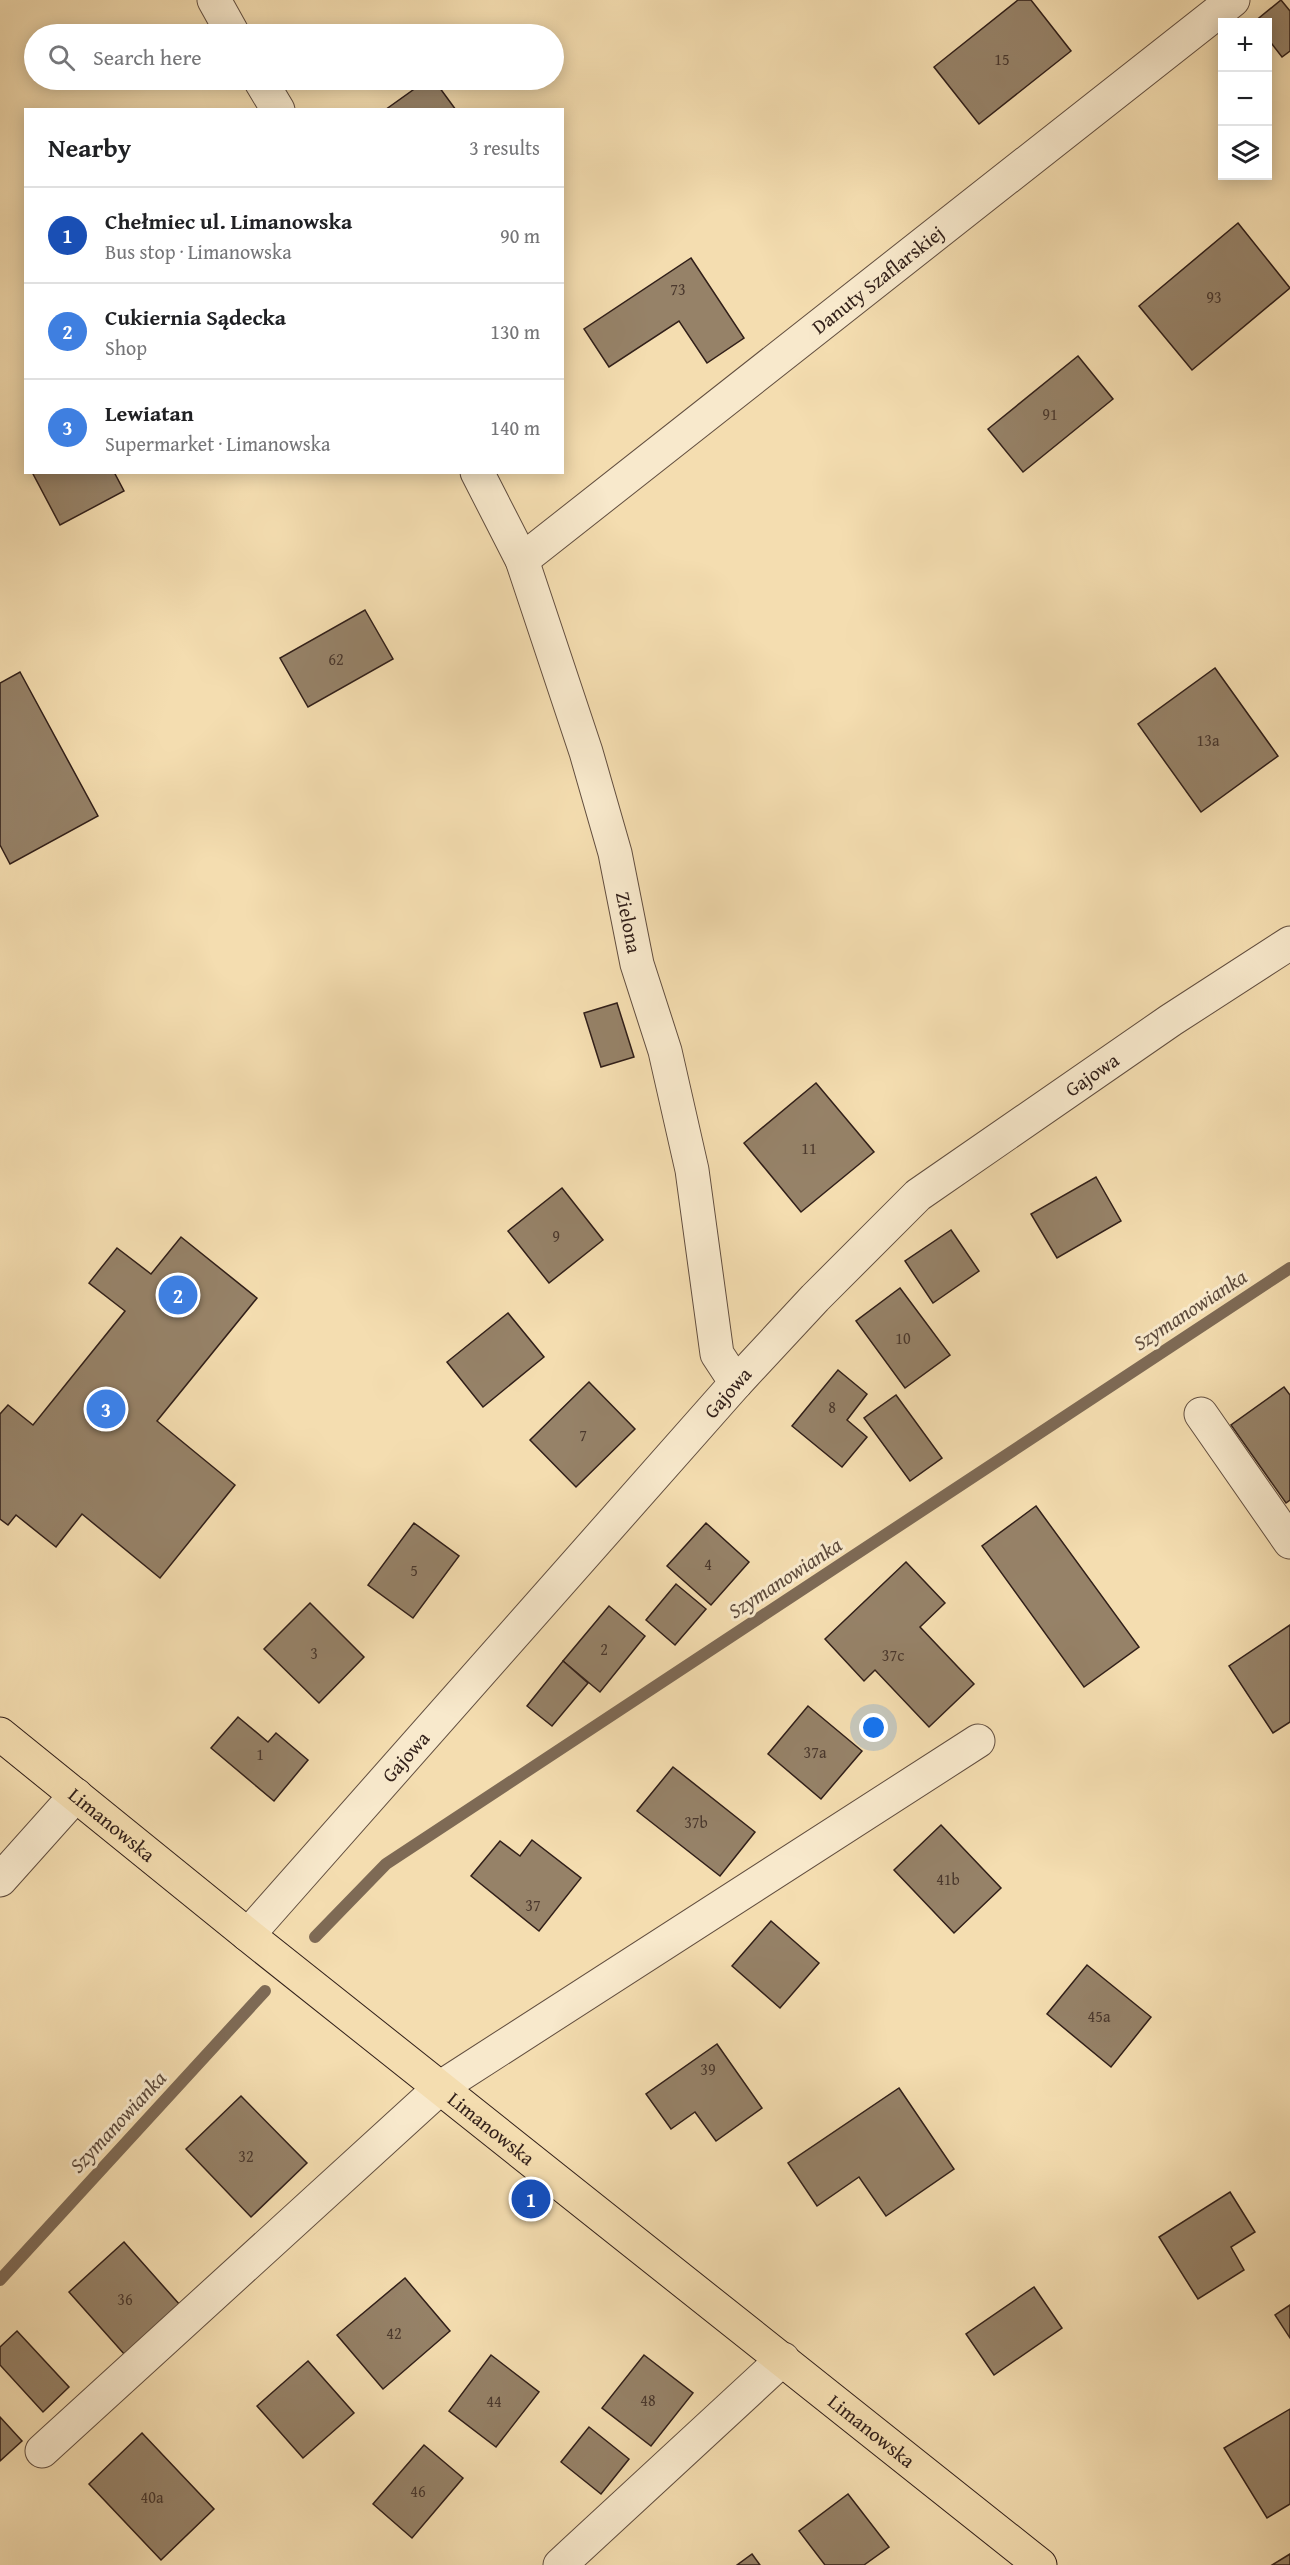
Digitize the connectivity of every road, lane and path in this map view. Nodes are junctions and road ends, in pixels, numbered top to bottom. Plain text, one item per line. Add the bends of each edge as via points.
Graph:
1 (214, 0) edge
2 (1233, 0) edge
3 (227, 24) edge
4 (266, 90) edge
5 (277, 108) edge
6 (478, 474) edge
7 (522, 560) junction
8 (1290, 943) edge
9 (736, 1383) junction
10 (1201, 1414) dead end
11 (1290, 1542) edge
12 (0, 1734) edge
13 (978, 1741) dead end
14 (76, 1795) junction
15 (0, 1880) edge
16 (248, 1935) junction
17 (441, 2087) junction
18 (783, 2359) junction
19 (42, 2451) dead end
20 (560, 2565) edge
21 (1040, 2565) edge

1 - 3 street
2 - 7 street, Danuty Szaflarskiej
4 - 5 street
6 - 7 street, Zielona
7 - 9 street, Zielona via 615,853 637,964 665,1051 692,1170 717,1354
8 - 9 street, Gajowa via 1171,1020 918,1196
9 - 16 street, Gajowa
10 - 11 street
12 - 14 main road, Limanowska
13 - 17 street
14 - 15 street
14 - 16 main road, Limanowska
16 - 17 main road, Limanowska
17 - 18 main road, Limanowska
17 - 19 street
18 - 20 street
18 - 21 main road, Limanowska

